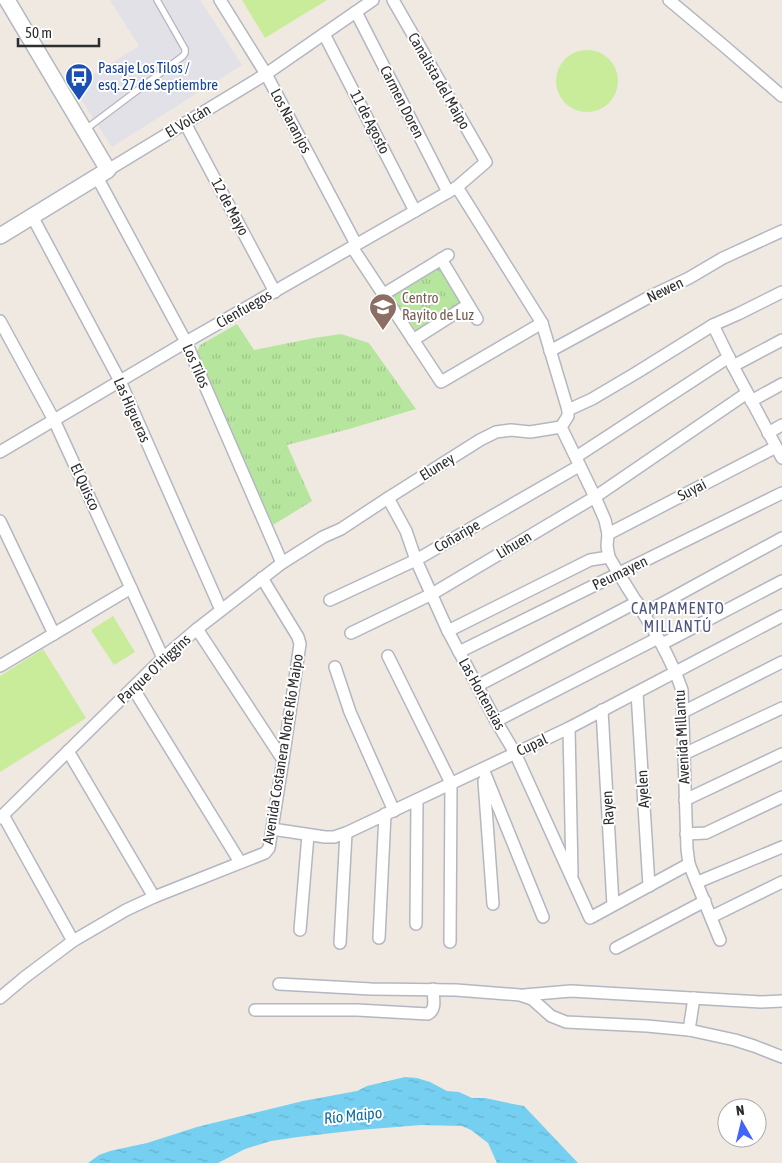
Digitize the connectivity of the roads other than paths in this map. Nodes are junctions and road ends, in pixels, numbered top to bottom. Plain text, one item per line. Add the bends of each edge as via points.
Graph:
1 (8, 0) edge
2 (157, 0) edge
3 (220, 0) edge
4 (373, 0) edge
5 (393, 0) edge
6 (668, 0) edge
7 (356, 12) junction
8 (324, 34) junction
9 (266, 74) junction
10 (782, 96) edge
11 (185, 123) junction
12 (84, 130) junction
13 (486, 162) joint
14 (102, 173) junction
15 (453, 189) junction
16 (415, 211) junction
17 (32, 216) junction
18 (782, 231) edge
19 (0, 236) edge
20 (354, 246) junction
21 (274, 292) junction
22 (782, 292) edge
23 (384, 294) junction
24 (468, 304) junction
25 (476, 318) dead end
26 (0, 320) edge
27 (542, 323) junction
28 (713, 325) junction
29 (414, 340) junction
30 (782, 340) edge
31 (186, 342) junction
32 (550, 351) junction
33 (731, 362) junction
34 (120, 382) junction
35 (782, 384) edge
36 (749, 396) junction
37 (568, 410) junction
38 (54, 420) junction
39 (782, 426) edge
40 (561, 427) junction
41 (768, 433) junction
42 (776, 447) junction
43 (0, 452) edge
44 (782, 458) edge
45 (577, 461) junction
46 (782, 493) edge
47 (595, 497) junction
48 (388, 498) junction
49 (0, 521) edge
50 (608, 534) junction
51 (323, 537) joint
52 (782, 538) edge
53 (609, 557) junction
54 (416, 560) junction
55 (282, 563) junction
56 (618, 574) junction
57 (262, 578) junction
58 (782, 581) edge
59 (131, 588) junction
60 (432, 594) junction
61 (330, 600) dead end
62 (640, 606) junction
63 (221, 610) junction
64 (782, 616) edge
65 (197, 628) junction
66 (448, 630) junction
67 (351, 633) dead end
68 (54, 634) junction
69 (660, 641) junction
70 (459, 652) junction
71 (388, 656) dead end
72 (163, 658) junction
73 (782, 662) edge
74 (0, 666) edge
75 (335, 667) dead end
76 (676, 672) junction
77 (477, 686) junction
78 (133, 688) junction
79 (638, 693) junction
80 (782, 708) edge
81 (602, 710) junction
82 (684, 712) junction
83 (496, 721) junction
84 (569, 728) junction
85 (68, 751) junction
86 (515, 753) junction
87 (684, 754) junction
88 (782, 754) edge
89 (283, 760) junction
90 (483, 769) junction
91 (451, 783) junction
92 (782, 797) edge
93 (418, 800) junction
94 (685, 800) junction
95 (389, 813) junction
96 (2, 817) edge
97 (272, 829) junction
98 (346, 833) junction
99 (308, 834) junction
100 (686, 834) junction
101 (782, 847) edge
102 (240, 862) junction
103 (689, 864) junction
104 (572, 878) junction
105 (698, 882) junction
106 (782, 882) edge
107 (649, 886) junction
108 (154, 897) junction
109 (705, 901) junction
110 (493, 904) dead end
111 (613, 905) junction
112 (543, 917) dead end
113 (711, 917) junction
114 (416, 924) dead end
115 (300, 930) dead end
116 (379, 938) dead end
117 (720, 940) dead end
118 (73, 941) junction
119 (450, 942) dead end
120 (340, 943) dead end
121 (616, 948) dead end
122 (279, 984) dead end
123 (433, 989) junction
124 (520, 995) junction
125 (1, 996) edge
126 (328, 998) junction
127 (694, 998) junction
128 (782, 1001) edge
129 (255, 1010) dead end
130 (689, 1030) junction
131 (782, 1057) edge

1 - 12 street, Los Tilos
2 - 12 lane via 185,53
3 - 9 street, Los Naranjos
4 - 7 street, El Volcán
5 - 13 street, Canalista del Maipo
6 - 10 street
7 - 8 street, El Volcán
7 - 15 street, Carmen Doren
8 - 9 street, El Volcán
8 - 16 street, 11 de Agosto
9 - 11 street, El Volcán
9 - 20 street, Los Naranjos
11 - 14 street, El Volcán
11 - 21 street, 12 de Mayo
12 - 14 street, Los Tilos
13 - 15 street, Cienfuegos
14 - 17 street, El Volcán
14 - 31 street, Los Tilos
15 - 16 street, Cienfuegos
15 - 27 street, Carmen Doren
16 - 20 street, Cienfuegos
17 - 19 street, El Volcán
17 - 34 street, Las Higueras
18 - 32 street, Newen via 723,258
20 - 21 street, Cienfuegos
20 - 23 street, Los Naranjos
21 - 31 street, Cienfuegos
22 - 28 street
23 - 24 street via 444,257
23 - 29 street, Los Naranjos
24 - 25 street
24 - 29 street
26 - 38 street, El Quisco
27 - 29 street, Los Naranjos via 441,382
27 - 32 street
28 - 33 street
28 - 37 street via 592,399
30 - 33 street, Coñaripe
31 - 34 street, Cienfuegos
31 - 55 street, Los Tilos
32 - 37 street
33 - 36 street
33 - 45 street, Coñaripe
34 - 38 street, Cienfuegos
34 - 63 street, Las Higueras
35 - 36 street, Lihuen
36 - 41 street
36 - 47 street, Lihuen
37 - 40 street
38 - 43 street, Cienfuegos
38 - 59 street, El Quisco
39 - 41 street
40 - 45 street, Avenida Millantu
40 - 48 street, Eluney via 530,432 496,432
41 - 42 street
42 - 44 street
42 - 50 street, Suyai
45 - 47 street, Avenida Millantu
45 - 54 street, Coñaripe
46 - 56 street, Peumayen
47 - 50 street, Avenida Millantu
47 - 60 street, Lihuen
48 - 51 street, Eluney
48 - 54 street, Las Hortensias via 406,531
49 - 68 street
50 - 53 street, Avenida Millantu
51 - 55 street, Parque O'Higgins
52 - 62 street via 654,608
53 - 56 street, Avenida Millantu
53 - 66 street via 590,560
54 - 60 street, Las Hortensias
54 - 61 street, Coñaripe
55 - 57 street, Parque O'Higgins
56 - 62 street, Avenida Millantu
56 - 70 street, Peumayen
57 - 63 street, Parque O'Higgins
57 - 89 street, Avenida Costanera Norte Río Maipo via 300,641
58 - 69 street
59 - 68 street
59 - 72 street, El Quisco
60 - 66 street, Las Hortensias
60 - 67 street, Lihuen
62 - 69 street, Avenida Millantu
62 - 77 street
63 - 65 street, Parque O'Higgins
64 - 76 street, Cupal
65 - 72 street, Parque O'Higgins
65 - 89 street
66 - 70 street, Las Hortensias
68 - 74 street
69 - 76 street, Avenida Millantu
69 - 83 street
70 - 77 street, Las Hortensias
71 - 91 street
72 - 78 street, Parque O'Higgins
73 - 82 street
75 - 95 street
76 - 79 street, Cupal
76 - 82 street, Avenida Millantu
77 - 83 street, Las Hortensias
78 - 85 street, Parque O'Higgins
78 - 102 street
79 - 81 street, Cupal
79 - 107 street, Ayelen
80 - 87 street
81 - 84 street, Cupal
81 - 111 street, Rayen
82 - 87 street, Avenida Millantu
83 - 86 street, Las Hortensias
84 - 86 street, Cupal
84 - 104 street
85 - 96 street, Parque O'Higgins
85 - 108 street
86 - 90 street, Cupal
86 - 104 street, Las Hortensias
87 - 94 street, Avenida Millantu
88 - 94 street
89 - 97 street, Avenida Costanera Norte Río Maipo
90 - 91 street, Cupal
90 - 110 street
90 - 112 street
91 - 93 street, Cupal
91 - 119 street
92 - 100 street via 706,833
93 - 95 street, Cupal
93 - 114 street
94 - 100 street, Avenida Millantu
95 - 98 street, Cupal
95 - 116 street
96 - 118 street
97 - 99 street, Cupal
97 - 102 street, Avenida Costanera Norte Río Maipo via 264,853
98 - 99 street, Cupal via 325,838
98 - 120 street
99 - 115 street
100 - 103 street, Avenida Millantu
101 - 105 street
102 - 108 street, Avenida Costanera Norte Río Maipo
103 - 105 street, Avenida Millantu
103 - 107 street
104 - 111 street, Las Hortensias via 590,918
105 - 109 street, Avenida Millantu
106 - 113 street
107 - 111 street
108 - 118 street, Avenida Costanera Norte Río Maipo
109 - 113 street, Avenida Millantu
109 - 121 street
113 - 117 street, Avenida Millantu
118 - 125 street, Avenida Costanera Norte Río Maipo
122 - 126 street
123 - 124 street
123 - 126 street
123 - 126 street via 434,1009 428,1014 357,1010
124 - 127 street via 571,991
124 - 130 street via 532,999 551,1016 566,1022
126 - 129 street
127 - 128 street
127 - 130 street
130 - 131 street via 735,1040

